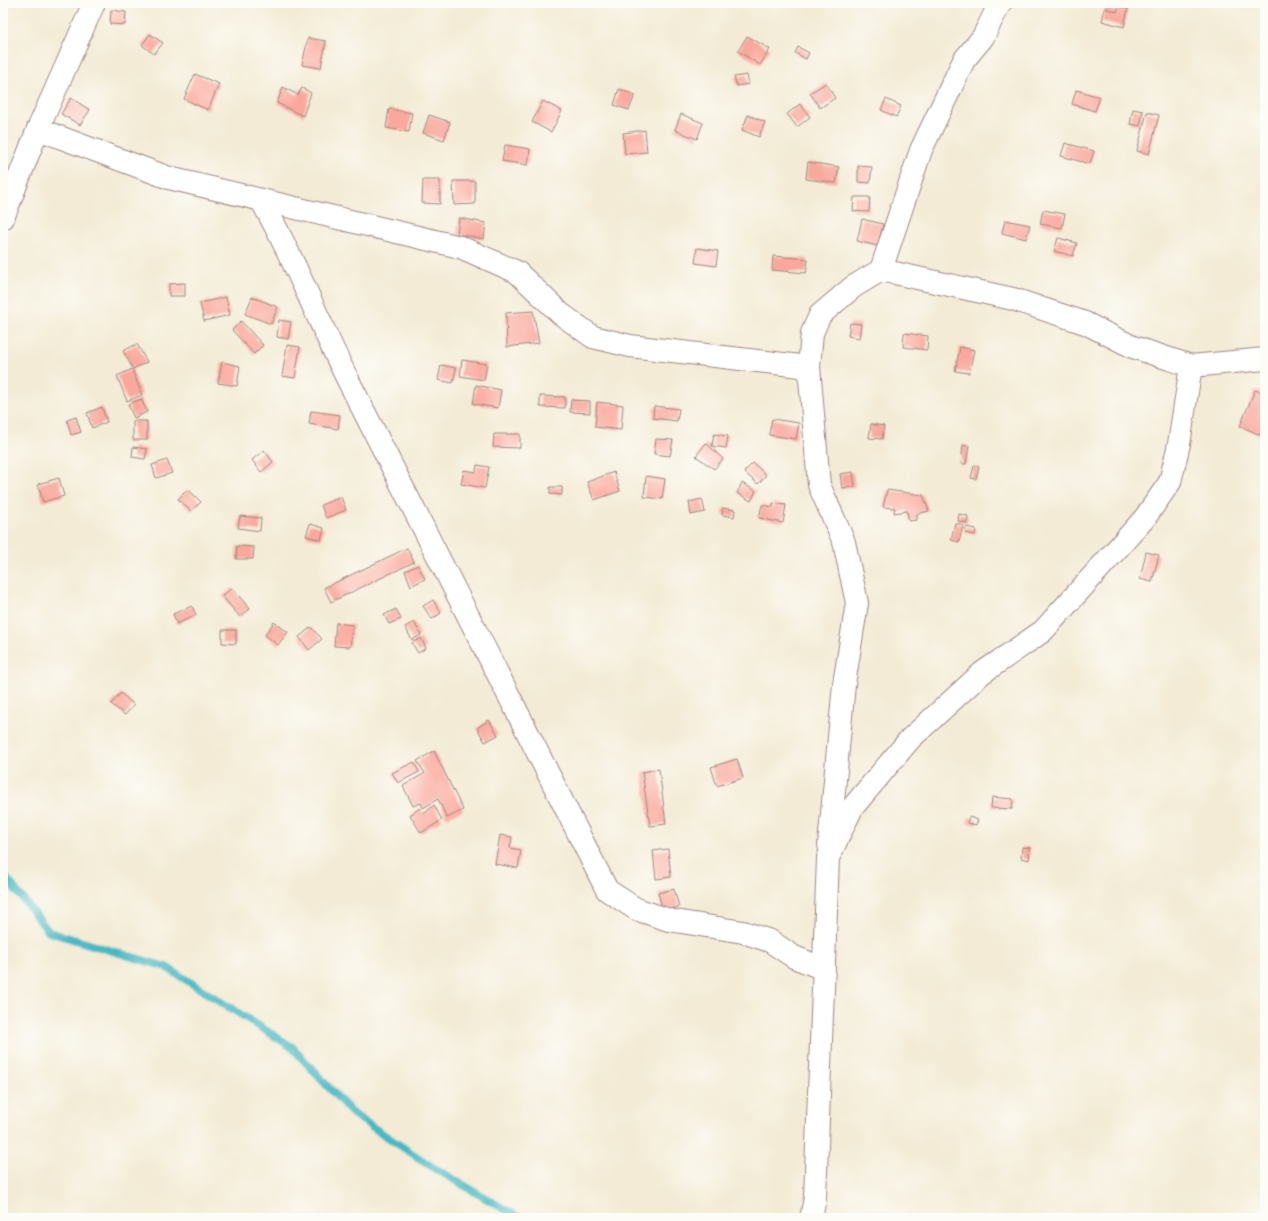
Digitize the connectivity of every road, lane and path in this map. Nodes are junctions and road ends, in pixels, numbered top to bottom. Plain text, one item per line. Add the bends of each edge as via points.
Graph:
1 (94, 3) edge
2 (1000, 3) edge
3 (38, 129) junction
4 (261, 200) junction
5 (3, 218) edge
6 (881, 270) junction
7 (1265, 359) edge
8 (1191, 366) junction
9 (809, 367) junction
10 (828, 858) junction
11 (824, 969) junction
12 (811, 1218) edge

1 - 3 street
2 - 6 street via 983,37 964,60 921,150
3 - 4 street via 169,178
3 - 5 street
4 - 9 street via 460,247 517,272 561,314 593,337 630,346
4 - 11 street via 281,234 337,360 491,659 606,890 636,908 669,920 743,932 770,941 794,957
6 - 8 street via 1013,299 1085,323 1133,347
6 - 9 street via 853,287 820,315 812,333
7 - 8 street
8 - 10 street via 1170,482 1144,519 1043,631 982,673 910,739 852,808
9 - 10 street via 819,485 844,542 857,603 844,684
10 - 11 street
11 - 12 street via 815,1198

